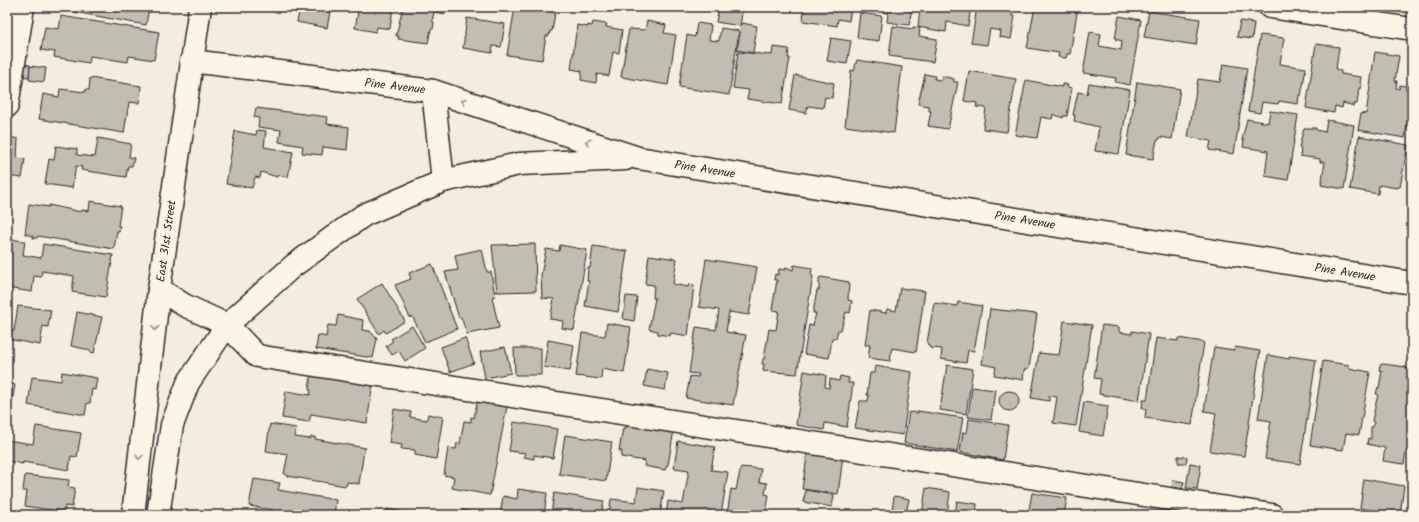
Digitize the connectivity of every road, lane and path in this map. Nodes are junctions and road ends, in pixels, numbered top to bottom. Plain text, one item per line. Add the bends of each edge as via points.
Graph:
1 (23, 7) edge
2 (200, 7) edge
3 (1270, 7) edge
4 (1412, 29) edge
5 (191, 61) junction
6 (433, 91) junction
7 (7, 106) edge
8 (638, 158) junction
9 (443, 181) junction
10 (1412, 283) edge
11 (159, 289) junction
12 (227, 325) junction
13 (133, 515) edge
14 (158, 515) edge
15 (1272, 515) edge

1 - 7 street
2 - 5 street, East 31st Street
3 - 4 street
5 - 6 street, Pine Avenue
5 - 11 street, East 31st Street
8 -> 6 street, Pine Avenue
6 - 9 street
8 - 9 street, Pine Avenue via 519,164
8 - 10 street, Pine Avenue
9 - 12 street, Pine Avenue via 364,215 293,266
11 - 12 street, East 31st Street via 184,305
11 -> 13 street
12 - 14 street via 188,383 172,425
12 - 15 street via 257,356

